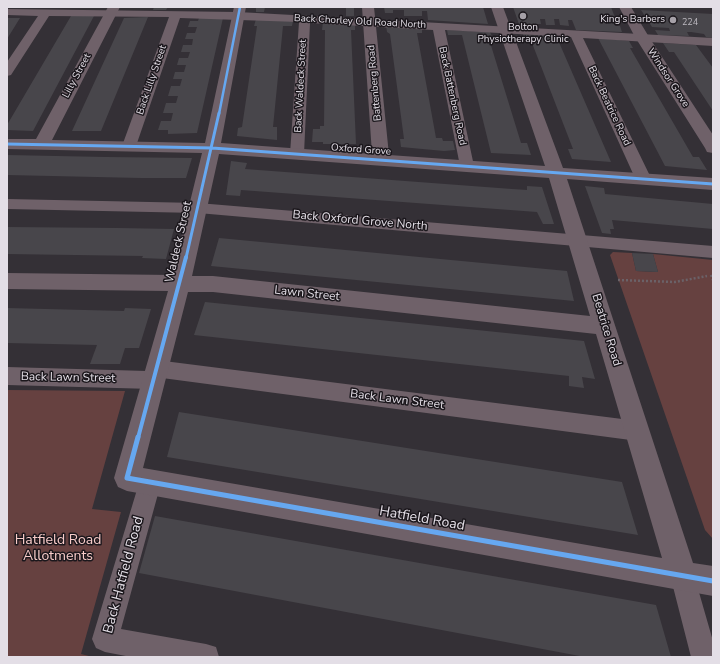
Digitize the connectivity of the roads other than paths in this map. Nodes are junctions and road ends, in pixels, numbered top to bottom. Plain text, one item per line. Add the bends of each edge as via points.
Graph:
1 (368, 7) edge
2 (497, 7) edge
3 (625, 7) edge
4 (112, 10) edge
5 (239, 11) edge
6 (7, 12) edge
7 (46, 12) junction
8 (176, 14) junction
9 (305, 19) junction
10 (370, 22) junction
11 (438, 26) junction
12 (504, 30) junction
13 (575, 34) junction
14 (642, 37) junction
15 (713, 42) edge
16 (7, 72) edge
17 (7, 144) edge
18 (41, 144) junction
19 (129, 146) junction
20 (212, 148) junction
21 (713, 148) edge
22 (297, 154) junction
23 (381, 160) junction
24 (467, 166) junction
25 (556, 172) junction
26 (643, 178) junction
27 (713, 184) edge
28 (7, 204) edge
29 (198, 208) junction
30 (578, 239) junction
31 (713, 252) edge
32 (7, 281) edge
33 (180, 284) junction
34 (605, 326) junction
35 (155, 374) junction
36 (7, 376) edge
37 (638, 431) junction
38 (139, 480) junction
39 (682, 575) junction
40 (713, 581) edge
41 (206, 657) edge
42 (704, 657) edge

1 - 10 street, Battenberg Road
2 - 12 street, Beatrice Road
3 - 14 street, Windsor Grove
4 - 7 lane, Back Chorley Old Road North
4 - 8 lane, Back Chorley Old Road North
4 - 18 street, Lilly Street
5 - 8 lane, Back Chorley Old Road North
5 - 9 lane, Back Chorley Old Road North
5 - 20 street, Waldeck Street
6 - 7 lane, Back Chorley Old Road North
7 - 16 lane
8 - 19 lane, Back Lilly Street
9 - 10 lane, Back Chorley Old Road North
9 - 22 lane, Back Waldeck Street
10 - 11 lane, Back Chorley Old Road North
10 - 23 street, Battenberg Road
11 - 12 lane, Back Chorley Old Road North
11 - 24 lane, Back Battenberg Road
12 - 13 lane, Back Chorley Old Road North
12 - 25 street, Beatrice Road
13 - 14 lane, Back Chorley Old Road North
13 - 26 lane, Back Beatrice Road
14 - 15 lane, Back Chorley Old Road North
14 - 21 street, Windsor Grove
17 - 18 street, Oxford Grove
18 - 19 street, Oxford Grove
19 - 20 street, Oxford Grove
20 - 22 street, Oxford Grove
20 - 29 street, Waldeck Street
22 - 23 street, Oxford Grove
23 - 24 street, Oxford Grove
24 - 25 street, Oxford Grove
25 - 26 street, Oxford Grove
25 - 30 street, Beatrice Road
26 - 27 street, Oxford Grove
28 - 29 lane, Back Oxford Grove North
29 - 30 lane, Back Oxford Grove North
29 - 33 street, Waldeck Street
30 - 31 lane, Back Oxford Grove North
30 - 34 street, Beatrice Road
32 - 33 street, Lawn Street
33 - 34 street, Lawn Street via 213,284
33 - 35 street, Waldeck Street
34 - 37 street, Beatrice Road
35 - 36 lane, Back Lawn Street
35 - 37 lane, Back Lawn Street
35 - 38 street, Waldeck Street
37 - 39 street, Beatrice Road
38 - 39 street, Hatfield Road
38 - 41 lane, Back Hatfield Road via 105,639
39 - 40 street, Hatfield Road
39 - 42 lane, Beatrice Road

